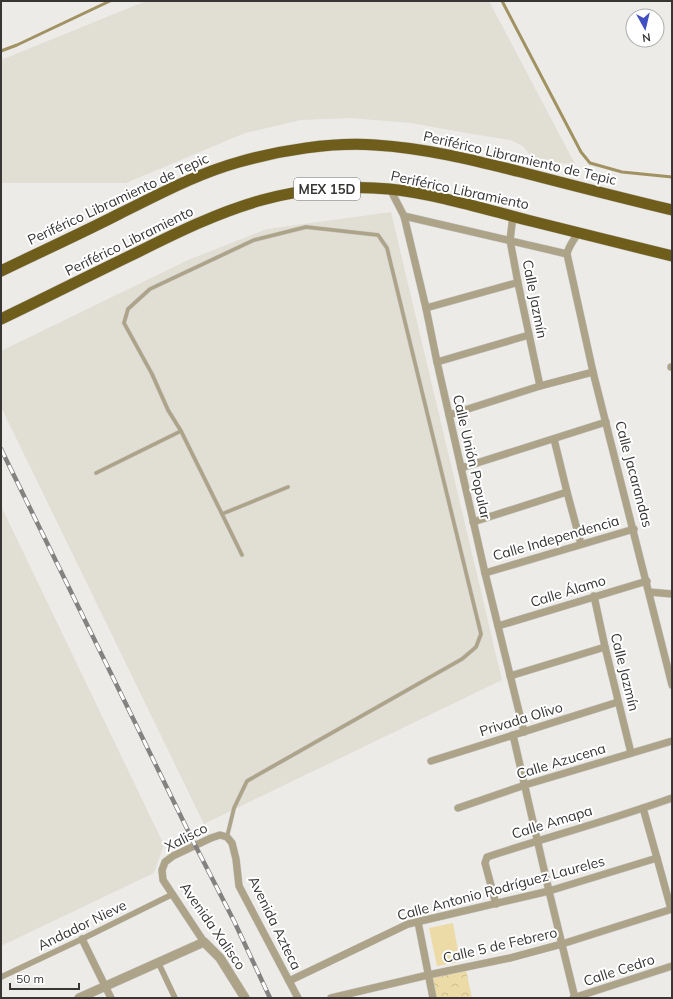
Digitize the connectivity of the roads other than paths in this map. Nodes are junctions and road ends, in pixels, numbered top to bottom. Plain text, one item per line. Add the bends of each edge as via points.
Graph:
1 (390, 189) junction
2 (672, 210) edge
3 (404, 216) junction
4 (513, 216) junction
5 (578, 233) junction
6 (510, 240) junction
7 (568, 254) junction
8 (672, 256) edge
9 (1, 271) edge
10 (518, 283) junction
11 (426, 308) junction
12 (1, 319) edge
13 (529, 335) junction
14 (437, 362) junction
15 (594, 372) junction
16 (540, 386) junction
17 (449, 415) junction
18 (606, 422) junction
19 (180, 431) junction
20 (554, 439) junction
21 (461, 468) junction
22 (96, 473) dead end
23 (288, 487) dead end
24 (567, 492) junction
25 (222, 514) junction
26 (474, 522) junction
27 (634, 529) junction
28 (581, 544) junction
29 (242, 555) dead end
30 (485, 572) junction
31 (647, 581) junction
32 (649, 592) junction
33 (672, 594) edge
34 (594, 596) junction
35 (498, 626) junction
36 (605, 647) junction
37 (510, 676) junction
38 (672, 685) edge
39 (618, 702) junction
40 (524, 732) junction
41 (514, 735) junction
42 (672, 741) edge
43 (631, 753) junction
44 (432, 761) dead end
45 (525, 785) junction
46 (672, 798) edge
47 (458, 808) dead end
48 (643, 808) junction
49 (227, 837) junction
50 (537, 840) junction
51 (657, 858) junction
52 (162, 870) joint
53 (549, 891) junction
54 (173, 894) junction
55 (496, 904) junction
56 (672, 909) edge
57 (418, 922) junction
58 (82, 939) junction
59 (204, 942) junction
60 (562, 944) junction
61 (158, 962) junction
62 (672, 966) edge
63 (428, 975) junction
64 (1, 977) edge
65 (289, 981) junction
66 (105, 986) junction
67 (79, 998) edge
68 (111, 998) edge
69 (175, 998) edge
70 (245, 998) edge
71 (298, 998) edge
72 (331, 998) edge
73 (433, 998) edge
74 (574, 998) edge

1 - 3 street, Calle Unión Popular
1 - 4 highway, Periférico Libramiento / MEX 15D
1 - 12 highway, Periférico Libramiento / MEX 15D via 334,188 262,199 189,227
2 - 9 highway, Periférico Libramiento de Tepic via 461,157 374,145 305,148 239,162 207,172
3 - 6 street
3 - 11 street, Calle Unión Popular
4 - 5 highway, Periférico Libramiento / MEX 15D
4 - 6 street, Calle Jazmín
5 - 7 street
5 - 8 highway, Periférico Libramiento / MEX 15D
6 - 7 street
6 - 10 street, Calle Jazmín
7 - 15 street, Calle Jacarandas
10 - 11 street
10 - 13 street, Calle Jazmín
11 - 14 street, Calle Unión Popular
13 - 14 street
13 - 16 street, Calle Jazmín
14 - 17 street, Calle Unión Popular
15 - 16 street
15 - 18 street, Calle Jacarandas
16 - 17 street
17 - 21 street, Calle Unión Popular
18 - 20 street
18 - 27 street, Calle Jacarandas
19 - 22 lane
19 - 25 lane
19 - 49 lane via 124,323 128,309 150,289 254,240 306,227 378,236 387,248 481,634 476,647 462,659 247,781 234,808
20 - 21 street
20 - 24 street
21 - 26 street, Calle Unión Popular
23 - 25 lane
24 - 26 street
24 - 28 street
25 - 29 lane
26 - 30 street, Calle Unión Popular
27 - 28 street, Calle Independencia
27 - 31 street, Calle Jacarandas
28 - 30 street, Calle Independencia
30 - 35 street, Calle Unión Popular
31 - 32 street, Calle Jacarandas
31 - 34 street, Calle Álamo
32 - 33 street
32 - 38 street, Calle Jacarandas
34 - 35 street, Calle Álamo
34 - 36 street, Calle Jazmín
35 - 37 street, Calle Unión Popular
36 - 37 street
36 - 39 street, Calle Jazmín
37 - 40 street, Calle Unión Popular
39 - 40 street, Privada Olivo
39 - 43 street, Calle Jazmín
40 - 41 street, Privada Olivo
41 - 44 street, Privada Olivo
41 - 45 street
42 - 43 street, Calle Azucena
43 - 45 street, Calle Azucena
45 - 47 street, Calle Azucena
45 - 50 street
46 - 48 street, Calle Amapa
48 - 50 street, Calle Amapa
48 - 51 street
49 - 52 street, Xalisco via 220,835 211,838 178,854 165,862
49 - 65 street, Avenida Azteca via 232,843 236,859 239,886
50 - 53 street
50 - 55 street, Calle Amapa via 487,857 485,862
51 - 53 street, Calle Antonio Rodríguez Laureles
51 - 56 street
52 - 54 street, Avenida Xalisco via 163,880
53 - 55 street, Calle Antonio Rodríguez Laureles
53 - 60 street
54 - 58 street, Andador Nieve
54 - 59 street, Avenida Xalisco
55 - 57 street, Calle Antonio Rodríguez Laureles
56 - 60 street, Calle 5 de Febrero
57 - 63 street
57 - 65 street, Calle Antonio Rodríguez Laureles via 408,924
58 - 64 street, Andador Nieve
58 - 66 street
59 - 61 street
59 - 70 street, Avenida Xalisco via 220,958
60 - 63 street, Calle 5 de Febrero
60 - 74 street
61 - 66 street
61 - 69 street
62 - 74 street, Calle Cedro
63 - 72 street, Calle 5 de Febrero
63 - 73 street
65 - 71 street, Avenida Azteca
66 - 67 street
66 - 68 street

